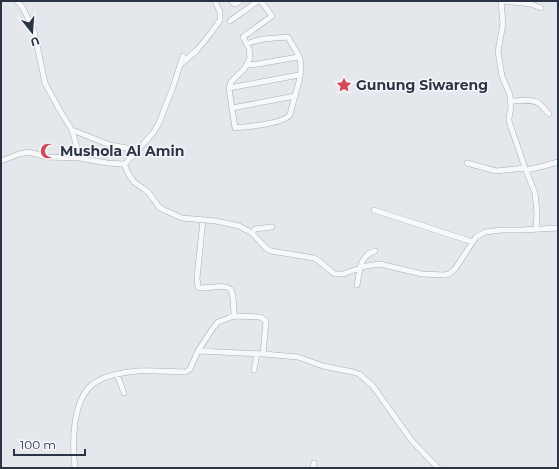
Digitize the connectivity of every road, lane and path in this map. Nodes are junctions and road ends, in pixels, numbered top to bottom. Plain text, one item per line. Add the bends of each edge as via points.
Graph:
1 (17, 1) edge
2 (215, 1) edge
3 (232, 1) edge
4 (240, 1) edge
5 (258, 1) edge
6 (261, 1) edge
7 (502, 1) edge
8 (540, 8) dead end
9 (230, 21) dead end
10 (247, 44) junction
11 (183, 56) dead end
12 (298, 56) junction
13 (180, 65) junction
14 (246, 65) junction
15 (299, 75) junction
16 (229, 88) junction
17 (295, 96) junction
18 (511, 101) junction
19 (232, 108) junction
20 (549, 114) dead end
21 (72, 130) junction
22 (132, 157) junction
23 (80, 158) junction
24 (1, 161) edge
25 (558, 162) edge
26 (467, 163) dead end
27 (124, 164) junction
28 (525, 169) junction
29 (374, 210) dead end
30 (203, 220) junction
31 (272, 227) dead end
32 (536, 228) junction
33 (558, 228) edge
34 (252, 233) junction
35 (473, 242) junction
36 (375, 251) dead end
37 (360, 268) junction
38 (357, 284) dead end
39 (234, 316) junction
40 (198, 351) junction
41 (257, 354) junction
42 (263, 354) junction
43 (254, 370) dead end
44 (117, 374) junction
45 (124, 393) dead end
46 (74, 468) edge
47 (438, 468) edge

1 - 21 street via 34,31 45,83
2 - 13 street via 220,12 220,20 197,50
3 - 4 street via 235,4
5 - 9 street
6 - 10 street via 272,16 243,37
7 - 8 street via 531,4
7 - 18 street via 503,24 498,51 502,76
10 - 12 street via 270,38 288,37
10 - 14 street via 250,58
11 - 13 street
12 - 14 street
12 - 15 street
13 - 22 street via 159,123
14 - 16 street
15 - 16 street
15 - 17 street
16 - 19 street
17 - 19 street
17 - 19 street via 290,115 276,122 235,128
18 - 20 street via 537,102
18 - 28 street via 509,121
21 - 22 street via 110,145 127,148
21 - 23 street
22 - 27 street
23 - 24 street via 47,157 29,152
23 - 27 street
25 - 28 street
26 - 28 street via 496,171
27 - 30 street via 134,182 149,193 159,207 182,218
28 - 32 street via 535,193
29 - 35 street
30 - 34 street via 239,226
30 - 39 street via 198,287 229,287 234,296
31 - 34 street via 255,229
32 - 33 street
32 - 35 street via 485,232
34 - 37 street via 271,251 314,258 335,274
35 - 37 street via 456,269 449,274 422,274 380,264
36 - 37 street via 364,258
37 - 38 street
39 - 40 street via 218,322
39 - 42 street via 260,317 266,321
40 - 41 street
40 - 44 street via 186,372 138,371
41 - 42 street
41 - 43 street
42 - 47 street via 298,357 358,374 372,385 412,441
44 - 45 street
44 - 46 street via 93,384 79,404 76,412

